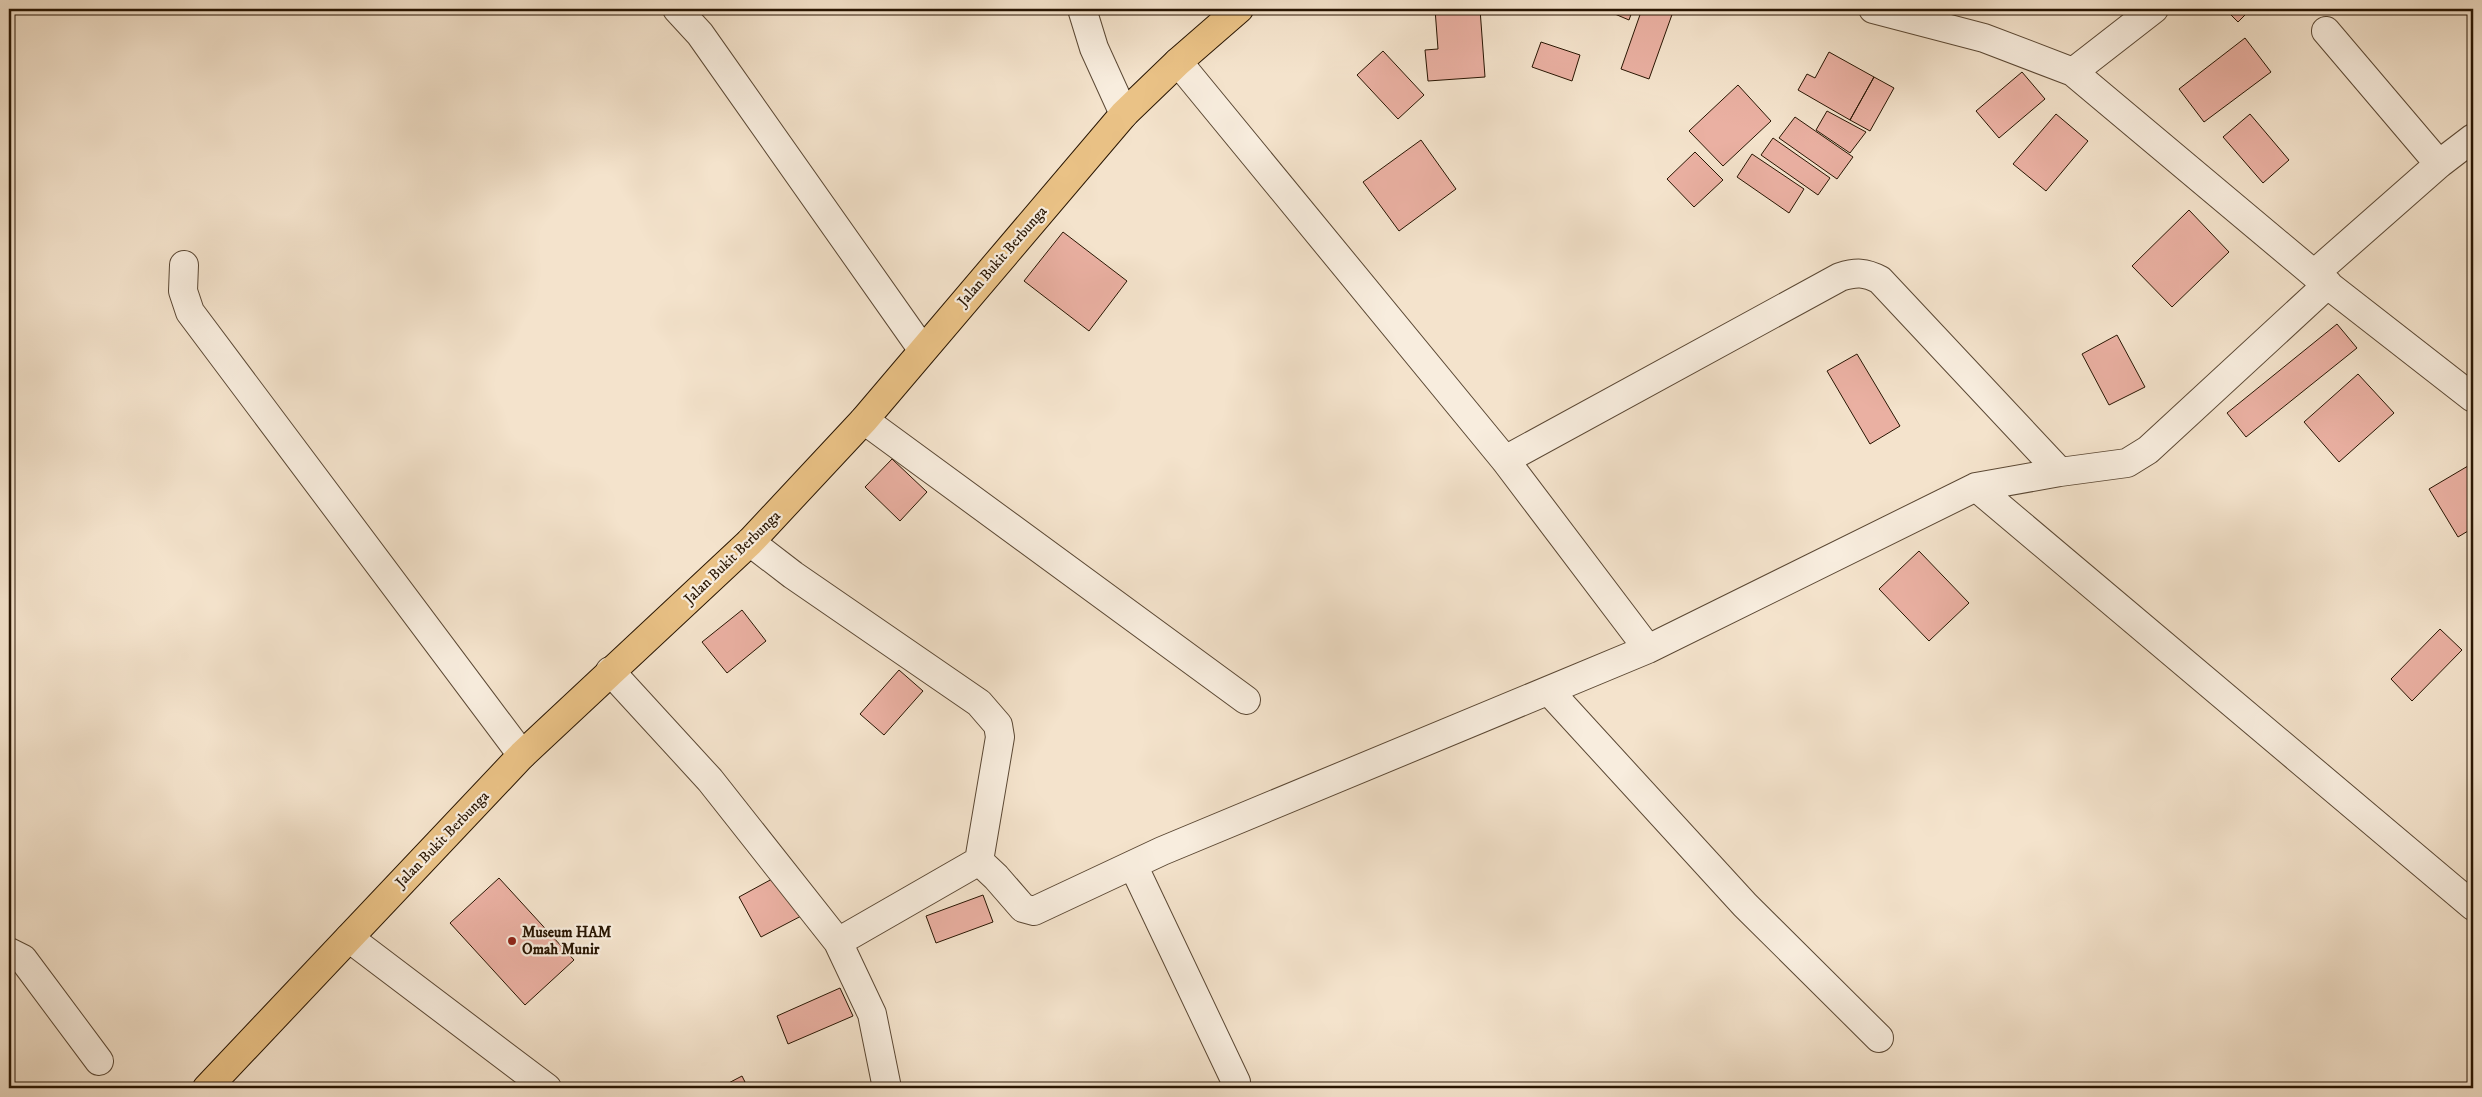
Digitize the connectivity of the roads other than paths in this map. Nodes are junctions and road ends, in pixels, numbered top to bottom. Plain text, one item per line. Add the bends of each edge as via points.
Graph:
1 (677, 9) edge
2 (1082, 9) edge
3 (1239, 9) edge
4 (1873, 9) edge
5 (2154, 9) edge
6 (2326, 31) dead end
7 (1178, 62) junction
8 (2073, 72) junction
9 (1124, 114) junction
10 (2473, 138) edge
11 (2438, 164) junction
12 (184, 265) dead end
13 (2321, 279) junction
14 (922, 349) junction
15 (2473, 398) edge
16 (864, 420) junction
17 (1505, 460) junction
18 (2060, 472) junction
19 (1976, 487) junction
20 (750, 542) junction
21 (1648, 649) junction
22 (610, 671) junction
23 (1549, 691) junction
24 (1246, 700) dead end
25 (522, 754) junction
26 (979, 861) junction
27 (1133, 865) junction
28 (2473, 906) edge
29 (348, 938) junction
30 (838, 942) junction
31 (9, 952) edge
32 (1879, 1038) dead end
33 (99, 1061) dead end
34 (1236, 1082) dead end
35 (207, 1088) edge
36 (548, 1088) edge
37 (887, 1088) edge

1 - 14 street via 700,34
2 - 9 street via 1094,48
3 - 7 main road, Jalan Bukit Berbunga
4 - 8 street via 1984,38
5 - 8 street
6 - 11 street
7 - 9 main road, Jalan Bukit Berbunga
7 - 17 street
8 - 13 street
9 - 14 main road, Jalan Bukit Berbunga
10 - 11 street
11 - 13 street
12 - 25 street via 182,292 190,312
13 - 15 street
13 - 18 street via 2138,457 2127,463
14 - 16 main road, Jalan Bukit Berbunga
16 - 20 main road, Jalan Bukit Berbunga
16 - 24 street
17 - 18 street via 1840,276 1856,272 1880,280
17 - 21 street
18 - 19 street
19 - 21 street
19 - 28 street
20 - 22 main road, Jalan Bukit Berbunga
20 - 26 street via 979,703 998,725 1000,737
21 - 23 street
22 - 25 main road, Jalan Bukit Berbunga
22 - 30 street via 710,780
23 - 27 street
23 - 32 street via 1745,905
25 - 29 main road, Jalan Bukit Berbunga
26 - 27 street via 1023,908 1034,911
26 - 30 street
27 - 34 street
29 - 35 main road, Jalan Bukit Berbunga
29 - 36 street
30 - 37 street via 872,1014
31 - 33 street via 23,959

